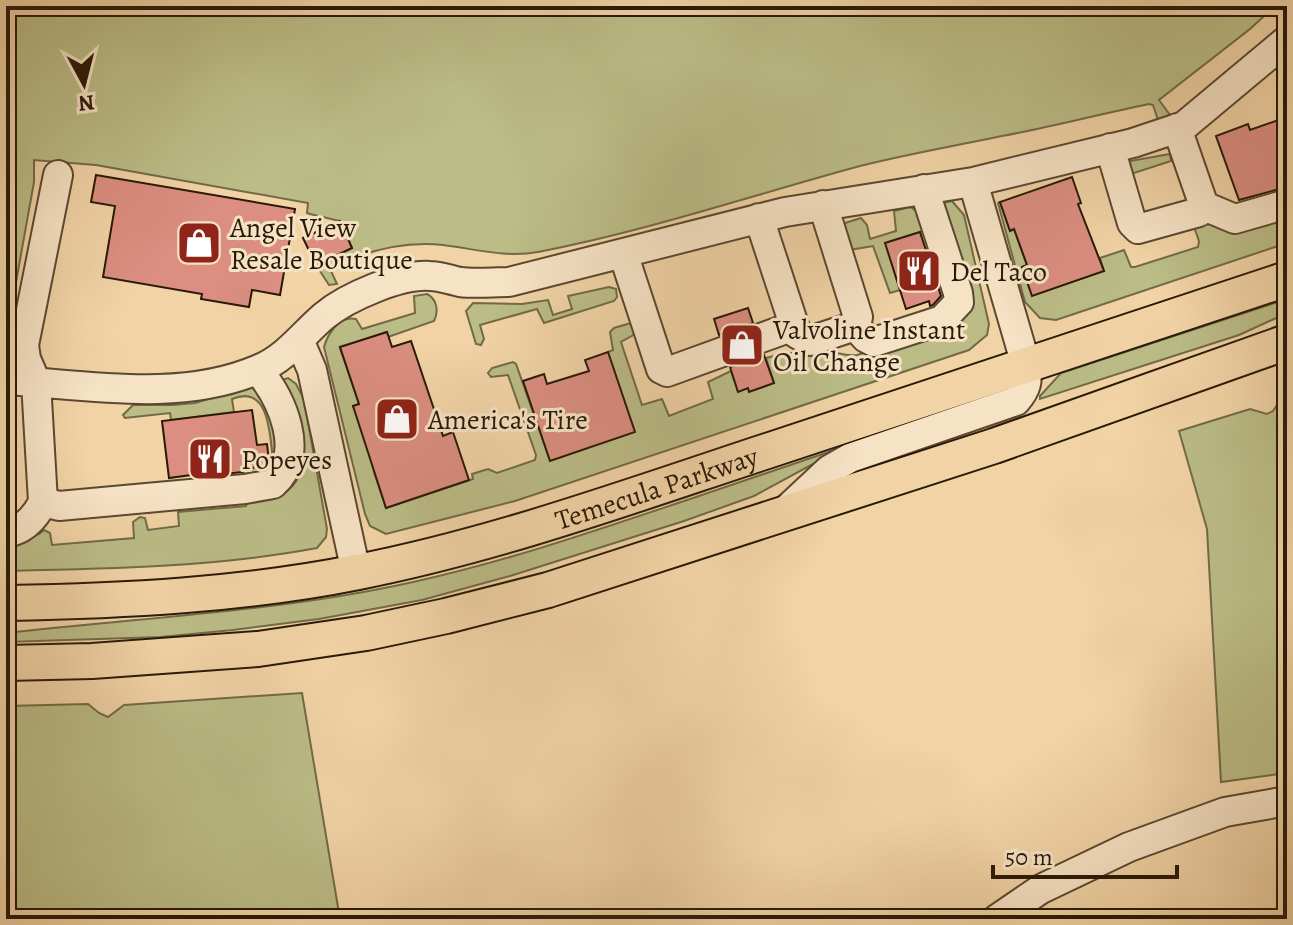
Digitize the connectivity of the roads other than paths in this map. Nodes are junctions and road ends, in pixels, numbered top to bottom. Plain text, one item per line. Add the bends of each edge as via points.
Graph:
1 (1287, 40) edge
2 (1177, 128) junction
3 (1110, 148) junction
4 (58, 175) dead end
5 (973, 182) junction
6 (924, 189) junction
7 (1287, 204) edge
8 (823, 205) junction
9 (1204, 206) junction
10 (759, 218) junction
11 (623, 253) junction
12 (1287, 279) edge
13 (794, 326) junction
14 (855, 326) junction
15 (300, 342) junction
16 (1287, 342) edge
17 (1026, 365) junction
18 (258, 370) junction
19 (6, 380) edge
20 (36, 382) junction
21 (43, 502) junction
22 (783, 513) junction
23 (6, 533) edge
24 (356, 572) junction
25 (6, 603) edge
26 (6, 663) edge
27 (1287, 801) edge
28 (997, 919) edge

1 - 2 street
2 - 3 street
2 - 9 street
3 - 5 street
3 - 9 street via 1138,229 1199,212
4 - 20 street via 24,345
5 - 6 street
5 - 17 street
6 - 8 street
6 - 14 street via 959,302 942,320 874,342
7 - 9 street via 1235,219
8 - 10 street
8 - 14 street via 858,317
10 - 11 street
10 - 13 street
11 - 13 street via 661,369 667,372
11 - 15 street via 450,292 429,275 387,284 347,299
12 - 17 main road, Temecula Parkway
13 - 14 street via 810,341
15 - 18 street
15 - 24 street via 312,370
16 - 22 main road via 994,446
17 - 22 street via 1026,389 1016,401 850,458 829,470
17 - 24 main road, Temecula Parkway via 551,521
18 - 20 street via 168,389
18 - 21 street via 285,417 289,452 285,474 273,484 59,506
19 - 20 street
20 - 21 street
21 - 23 street via 26,525
22 - 26 main road via 548,590 366,633 258,649
24 - 25 main road, Temecula Parkway via 242,590
27 - 28 street via 1225,812 1129,847 1041,889

